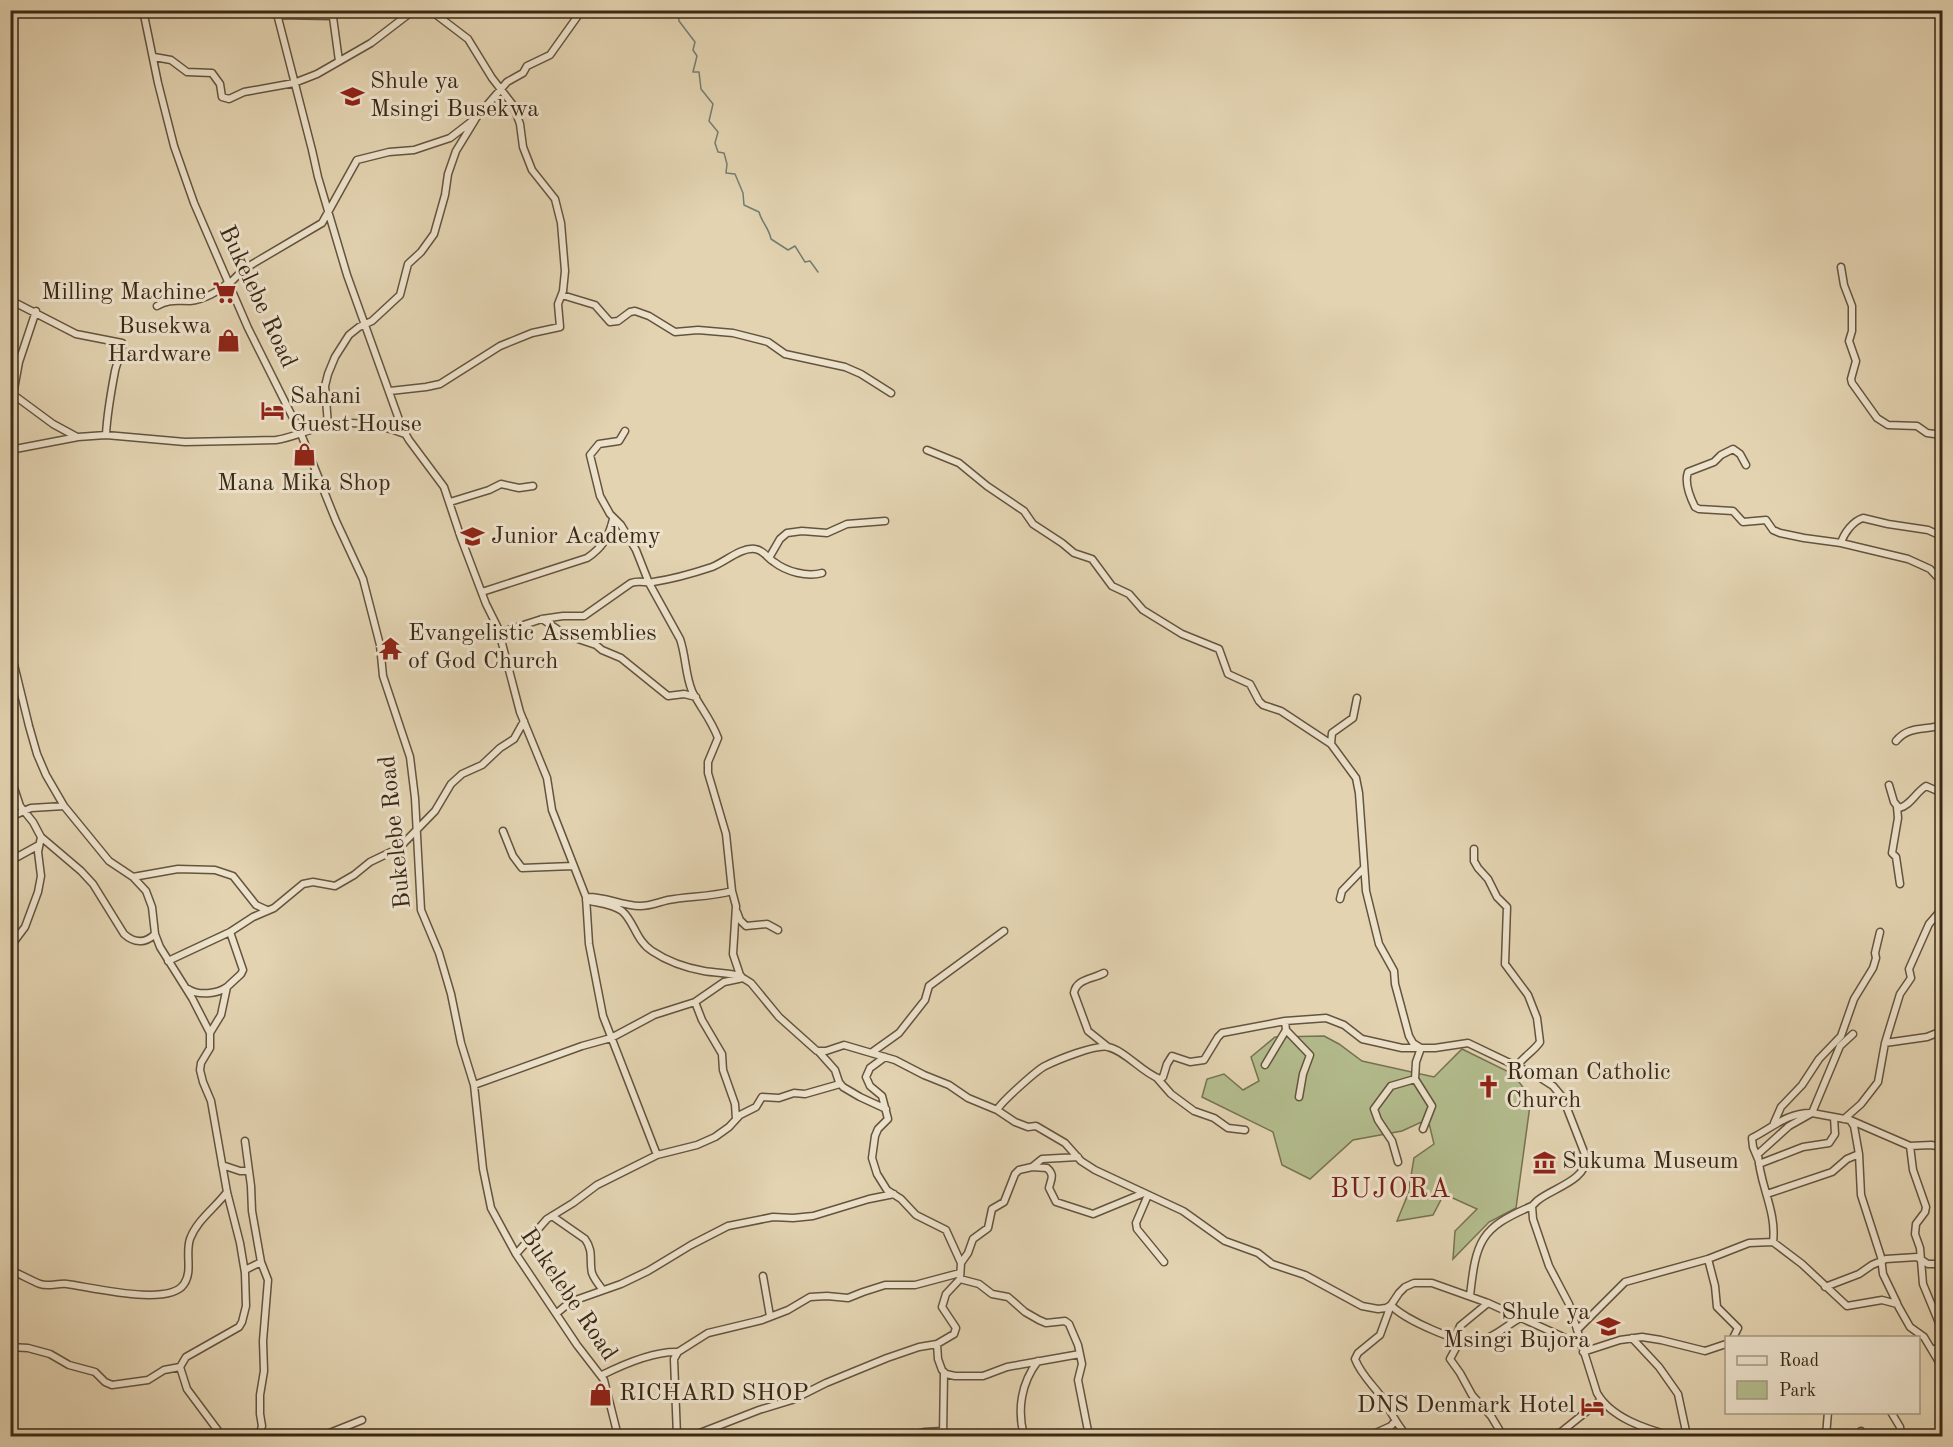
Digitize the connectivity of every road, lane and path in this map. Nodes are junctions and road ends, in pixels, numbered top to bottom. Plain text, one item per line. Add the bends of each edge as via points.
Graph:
1 (143, 10) edge
2 (414, 10) edge
3 (430, 10) edge
4 (582, 10) edge
5 (277, 13) edge
6 (332, 13) edge
7 (154, 57) junction
8 (339, 62) junction
9 (294, 83) junction
10 (501, 88) junction
11 (476, 118) junction
12 (329, 212) junction
13 (1841, 267) dead end
14 (229, 283) junction
15 (562, 295) junction
16 (10, 300) edge
17 (157, 306) dead end
18 (36, 311) junction
19 (364, 324) junction
20 (390, 392) junction
21 (891, 393) dead end
22 (12, 394) edge
23 (328, 425) junction
24 (625, 431) dead end
25 (301, 434) junction
26 (405, 434) junction
27 (106, 435) junction
28 (1942, 435) edge
29 (78, 437) junction
30 (10, 450) edge
31 (927, 450) dead end
32 (1746, 465) dead end
33 (533, 486) dead end
34 (450, 502) junction
35 (613, 519) junction
36 (885, 521) dead end
37 (1941, 537) edge
38 (1841, 543) junction
39 (769, 558) junction
40 (822, 573) dead end
41 (1942, 582) edge
42 (649, 583) junction
43 (482, 592) junction
44 (542, 619) junction
45 (499, 633) junction
46 (10, 648) edge
47 (696, 697) junction
48 (1357, 698) dead end
49 (524, 721) junction
50 (1942, 725) edge
51 (1896, 741) dead end
52 (1331, 744) junction
53 (10, 776) edge
54 (1889, 785) dead end
55 (1942, 793) edge
56 (64, 806) junction
57 (1897, 807) junction
58 (24, 812) junction
59 (10, 817) edge
60 (417, 830) junction
61 (503, 831) dead end
62 (41, 837) junction
63 (39, 845) junction
64 (1474, 849) dead end
65 (10, 861) edge
66 (573, 866) junction
67 (1364, 868) junction
68 (133, 877) junction
69 (1900, 884) dead end
70 (732, 891) junction
71 (586, 899) junction
72 (1340, 899) dead end
73 (1942, 909) edge
74 (267, 910) junction
75 (736, 911) junction
76 (778, 930) dead end
77 (1004, 931) dead end
78 (230, 932) junction
79 (1880, 932) dead end
80 (155, 934) junction
81 (10, 946) edge
82 (168, 961) junction
83 (1104, 973) dead end
84 (741, 977) junction
85 (185, 987) junction
86 (227, 987) junction
87 (694, 1002) junction
88 (1285, 1021) junction
89 (1286, 1030) junction
90 (1942, 1031) edge
91 (210, 1033) junction
92 (1852, 1035) dead end
93 (611, 1038) junction
94 (1885, 1043) junction
95 (1109, 1047) junction
96 (1421, 1048) junction
97 (819, 1052) junction
98 (871, 1053) junction
99 (885, 1057) junction
100 (1265, 1065) dead end
101 (1517, 1066) junction
102 (1157, 1078) junction
103 (1414, 1078) junction
104 (840, 1084) junction
105 (474, 1085) junction
106 (1299, 1097) dead end
107 (886, 1109) junction
108 (997, 1110) junction
109 (1812, 1113) junction
110 (1834, 1117) junction
111 (736, 1119) junction
112 (1847, 1120) junction
113 (1774, 1123) junction
114 (1245, 1130) dead end
115 (1423, 1130) dead end
116 (245, 1141) dead end
117 (1910, 1146) junction
118 (1942, 1147) edge
119 (1859, 1154) junction
120 (657, 1155) junction
121 (1078, 1158) junction
122 (1398, 1162) dead end
123 (1759, 1162) junction
124 (222, 1165) junction
125 (1032, 1167) junction
126 (249, 1171) junction
127 (227, 1192) junction
128 (894, 1194) junction
129 (1146, 1194) junction
130 (1767, 1194) junction
131 (1532, 1206) junction
132 (552, 1216) junction
133 (1773, 1242) junction
134 (516, 1254) junction
135 (1921, 1258) junction
136 (1708, 1259) junction
137 (1882, 1260) junction
138 (261, 1262) junction
139 (1164, 1262) dead end
140 (961, 1263) junction
141 (1942, 1264) edge
142 (10, 1270) edge
143 (244, 1270) junction
144 (763, 1276) dead end
145 (960, 1276) junction
146 (1825, 1287) junction
147 (603, 1290) junction
148 (1470, 1296) junction
149 (1488, 1303) junction
150 (1897, 1304) junction
151 (1391, 1305) junction
152 (557, 1313) junction
153 (770, 1316) junction
154 (1520, 1318) junction
155 (1577, 1330) junction
156 (1942, 1330) edge
157 (1734, 1336) edge
158 (1458, 1338) junction
159 (1632, 1338) junction
160 (937, 1344) junction
161 (1581, 1344) junction
162 (1725, 1344) edge
163 (1942, 1346) edge
164 (10, 1347) edge
165 (1932, 1350) junction
166 (678, 1352) junction
167 (1583, 1352) junction
168 (1080, 1354) junction
169 (1038, 1361) junction
170 (180, 1367) junction
171 (1942, 1367) edge
172 (944, 1372) junction
173 (602, 1375) junction
174 (1601, 1400) junction
175 (1828, 1414) edge
176 (1892, 1414) edge
177 (362, 1420) dead end
178 (1395, 1421) junction
179 (943, 1434) edge
180 (1562, 1434) edge
181 (1655, 1434) edge
182 (222, 1437) edge
183 (259, 1437) edge
184 (322, 1437) edge
185 (618, 1437) edge
186 (677, 1437) edge
187 (692, 1437) edge
188 (908, 1437) edge
189 (1024, 1437) edge
190 (1089, 1437) edge
191 (1369, 1437) edge
192 (1407, 1437) edge
193 (1503, 1437) edge
194 (1548, 1437) edge
195 (1672, 1437) edge
196 (1686, 1437) edge
197 (1826, 1437) edge
198 (1901, 1437) edge

1 - 7 street, Bukelebe Road
2 - 8 street
3 - 10 street via 468,39
4 - 10 street via 550,55 527,66
5 - 6 street
5 - 9 street
6 - 8 street
7 - 9 street via 171,60 187,72 212,74 226,99
7 - 14 street, Bukelebe Road via 174,146
8 - 9 street
9 - 12 street
10 - 11 street
10 - 15 street via 519,117 523,147 532,170 556,203 562,234
11 - 12 street via 445,141 357,160
11 - 19 street via 456,151 434,234 408,264 400,295
12 - 14 street via 322,223 244,268
12 - 19 street
13 - 28 street via 1852,306 1849,341 1856,361 1852,383 1883,423 1917,426 1927,433
14 - 17 street via 199,299 170,300
14 - 25 street, Bukelebe Road
15 - 20 street via 558,304 560,327 500,346 440,384
15 - 21 street via 595,305 610,322 635,310 675,332 733,333 768,342 785,354 851,370
16 - 18 street
18 - 22 street
18 - 27 street via 75,334 122,343
19 - 20 street
19 - 23 street via 342,344 328,374
20 - 26 street
22 - 29 street
23 - 25 street
23 - 26 street via 364,423
24 - 35 street via 620,440 599,444 589,457 600,496
25 - 27 street via 276,440 215,442
25 - 60 street, Bukelebe Road via 363,579 378,636 383,676 410,757
26 - 34 street via 440,480
27 - 29 street
29 - 30 street
31 - 52 street via 959,463 1024,511 1033,524 1074,553 1092,559 1113,586 1129,594 1143,610 1182,634 1219,649 1228,674 1250,684 1263,705 1281,711
32 - 38 street via 1732,449 1714,462 1688,472 1687,483 1695,507 1733,511 1743,522 1766,520 1773,530
33 - 34 street via 501,484
34 - 43 street
35 - 42 street via 636,550
35 - 43 street via 605,541 587,558
36 - 39 street via 847,524 827,533 787,533
37 - 38 street via 1928,530 1863,518 1852,525
38 - 41 street via 1908,559 1930,569
39 - 40 street via 801,574
39 - 42 street via 750,549 711,567
42 - 44 street via 628,584 584,616
42 - 47 street via 680,639 686,674
43 - 45 street
44 - 45 street
44 - 47 street via 566,635 621,658 668,696 684,693
45 - 49 street
46 - 56 street via 37,754
47 - 70 street via 718,738 708,762 708,773 726,834
48 - 52 street via 1353,718 1332,733
49 - 60 street via 514,739 451,784 435,811
49 - 66 street via 545,770 552,810
50 - 51 street via 1914,729
52 - 67 street via 1357,781
53 - 58 street
54 - 57 street
55 - 57 street via 1926,786 1905,807
56 - 58 street
56 - 68 street via 109,861
57 - 69 street via 1892,853 1897,858
58 - 59 street
58 - 62 street
60 - 74 street via 399,848 337,885 306,883
60 - 105 street, Bukelebe Road via 421,910 439,953
61 - 66 street via 522,868
62 - 63 street
62 - 80 street via 88,877 129,938 143,941
63 - 65 street
63 - 81 street via 38,892 25,927
64 - 101 street via 1474,861 1507,907 1505,964 1527,993 1537,1018 1540,1042
66 - 71 street
67 - 72 street via 1342,891
67 - 96 street via 1379,944 1394,971 1409,1036
68 - 74 street via 178,869 215,870 233,876 256,905
68 - 80 street via 149,896
70 - 71 street via 641,906 600,897
70 - 75 street
71 - 84 street via 623,912 644,944 661,956 702,971
71 - 93 street via 595,978
73 - 94 street via 1929,924 1909,969 1911,978 1900,994
74 - 78 street
75 - 76 street via 746,926 767,924
75 - 84 street via 732,945
77 - 98 street via 929,986 925,1000 899,1034
78 - 82 street
78 - 86 street via 243,970
79 - 113 street via 1874,968 1854,999 1841,1036 1781,1107
80 - 82 street
82 - 85 street
83 - 95 street via 1081,982 1074,993 1088,1031
84 - 87 street via 724,982
84 - 97 street
85 - 86 street via 195,993
85 - 91 street
86 - 91 street via 221,1015
87 - 93 street via 654,1015
87 - 111 street via 722,1054
88 - 89 street
88 - 96 street via 1326,1018 1366,1041
88 - 102 street via 1226,1032 1218,1037 1204,1060 1190,1062 1172,1056 1163,1077
89 - 100 street
89 - 106 street via 1310,1054
90 - 94 street
91 - 124 street via 210,1048 200,1070 211,1101
92 - 109 street via 1840,1046
93 - 105 street
93 - 120 street
94 - 112 street via 1876,1086
95 - 102 street
95 - 108 street via 1092,1048 1046,1066
96 - 101 street via 1468,1043
96 - 103 street
97 - 98 street via 844,1046
97 - 104 street via 835,1070
98 - 99 street
99 - 107 street via 870,1068 866,1077 882,1096
99 - 108 street
101 - 131 street via 1560,1094 1586,1160 1582,1173
102 - 114 street via 1194,1111 1228,1128
103 - 115 street via 1432,1106
103 - 122 street via 1391,1086 1374,1109 1392,1141
104 - 107 street
104 - 111 street via 805,1094 764,1096 756,1107
105 - 134 street, Bukelebe Road via 488,1195
107 - 128 street via 888,1121 875,1136 873,1164 885,1188
108 - 121 street via 1015,1122 1036,1126 1060,1140
109 - 110 street
109 - 113 street via 1800,1112
109 - 123 street via 1785,1129 1759,1152
110 - 112 street
110 - 123 street via 1835,1134 1829,1143
111 - 120 street via 706,1141
112 - 117 street
112 - 119 street via 1854,1126
113 - 123 street via 1751,1140
116 - 126 street
117 - 118 street
117 - 135 street via 1913,1170 1926,1207 1915,1227
119 - 130 street via 1832,1172
119 - 137 street via 1861,1195
120 - 132 street via 597,1185
121 - 125 street via 1040,1159
121 - 129 street
123 - 130 street
124 - 126 street
124 - 127 street
125 - 129 street via 1047,1168 1051,1173 1049,1188 1056,1202 1088,1214
125 - 140 street via 1015,1174 1004,1202 992,1209 987,1228 974,1237
126 - 138 street
127 - 142 street via 194,1231 188,1246 187,1276 172,1293 154,1295 67,1284 45,1285
127 - 143 street
128 - 140 street via 921,1219 946,1230
128 - 147 street via 813,1216 773,1217 730,1225 660,1265
129 - 139 street via 1137,1229
129 - 151 street via 1183,1211 1225,1241 1258,1253 1272,1264 1297,1271 1362,1306 1378,1309
130 - 133 street via 1774,1225
131 - 148 street via 1501,1221 1483,1238 1474,1259
131 - 155 street via 1549,1266 1569,1304
132 - 134 street
132 - 147 street via 589,1244 592,1272
133 - 136 street via 1749,1244
133 - 146 street
134 - 152 street, Bukelebe Road
135 - 137 street
135 - 141 street via 1928,1264
135 - 156 street via 1923,1284
136 - 155 street via 1625,1282
136 - 157 street via 1717,1305 1738,1328
137 - 146 street
137 - 150 street via 1883,1274
138 - 143 street
138 - 183 street via 268,1285
140 - 145 street
143 - 170 street via 246,1306 242,1322 236,1330 184,1359
144 - 153 street
145 - 153 street via 916,1285 885,1285 848,1298 810,1297
145 - 160 street via 942,1304 956,1331
145 - 168 street via 992,1294 1008,1297 1039,1320 1067,1322
146 - 150 street via 1847,1306 1882,1300
147 - 152 street via 570,1302
148 - 149 street
148 - 151 street via 1432,1283 1414,1283 1402,1289
149 - 154 street
149 - 158 street via 1463,1323
150 - 165 street
151 - 158 street via 1416,1324
151 - 178 street via 1380,1335 1355,1359
152 - 173 street, Bukelebe Road
153 - 166 street via 708,1333
154 - 158 street via 1480,1341
154 - 161 street
155 - 161 street
158 - 193 street via 1451,1361
159 - 162 street via 1654,1338 1705,1352
159 - 167 street
159 - 196 street via 1678,1394
160 - 172 street
160 - 187 street via 887,1358 792,1400
161 - 167 street
163 - 165 street
164 - 170 street via 50,1354 69,1365 95,1372 112,1385 148,1380 164,1370
165 - 171 street
166 - 173 street via 653,1356
166 - 186 street via 673,1368
167 - 174 street
168 - 169 street
168 - 190 street via 1078,1380
169 - 172 street via 983,1377
169 - 189 street via 1023,1385
170 - 182 street via 187,1389
172 - 179 street
173 - 185 street, Bukelebe Road
174 - 180 street
174 - 181 street
175 - 197 street
176 - 198 street
177 - 184 street
178 - 191 street
178 - 192 street
179 - 188 street via 925,1432
180 - 194 street
181 - 195 street

